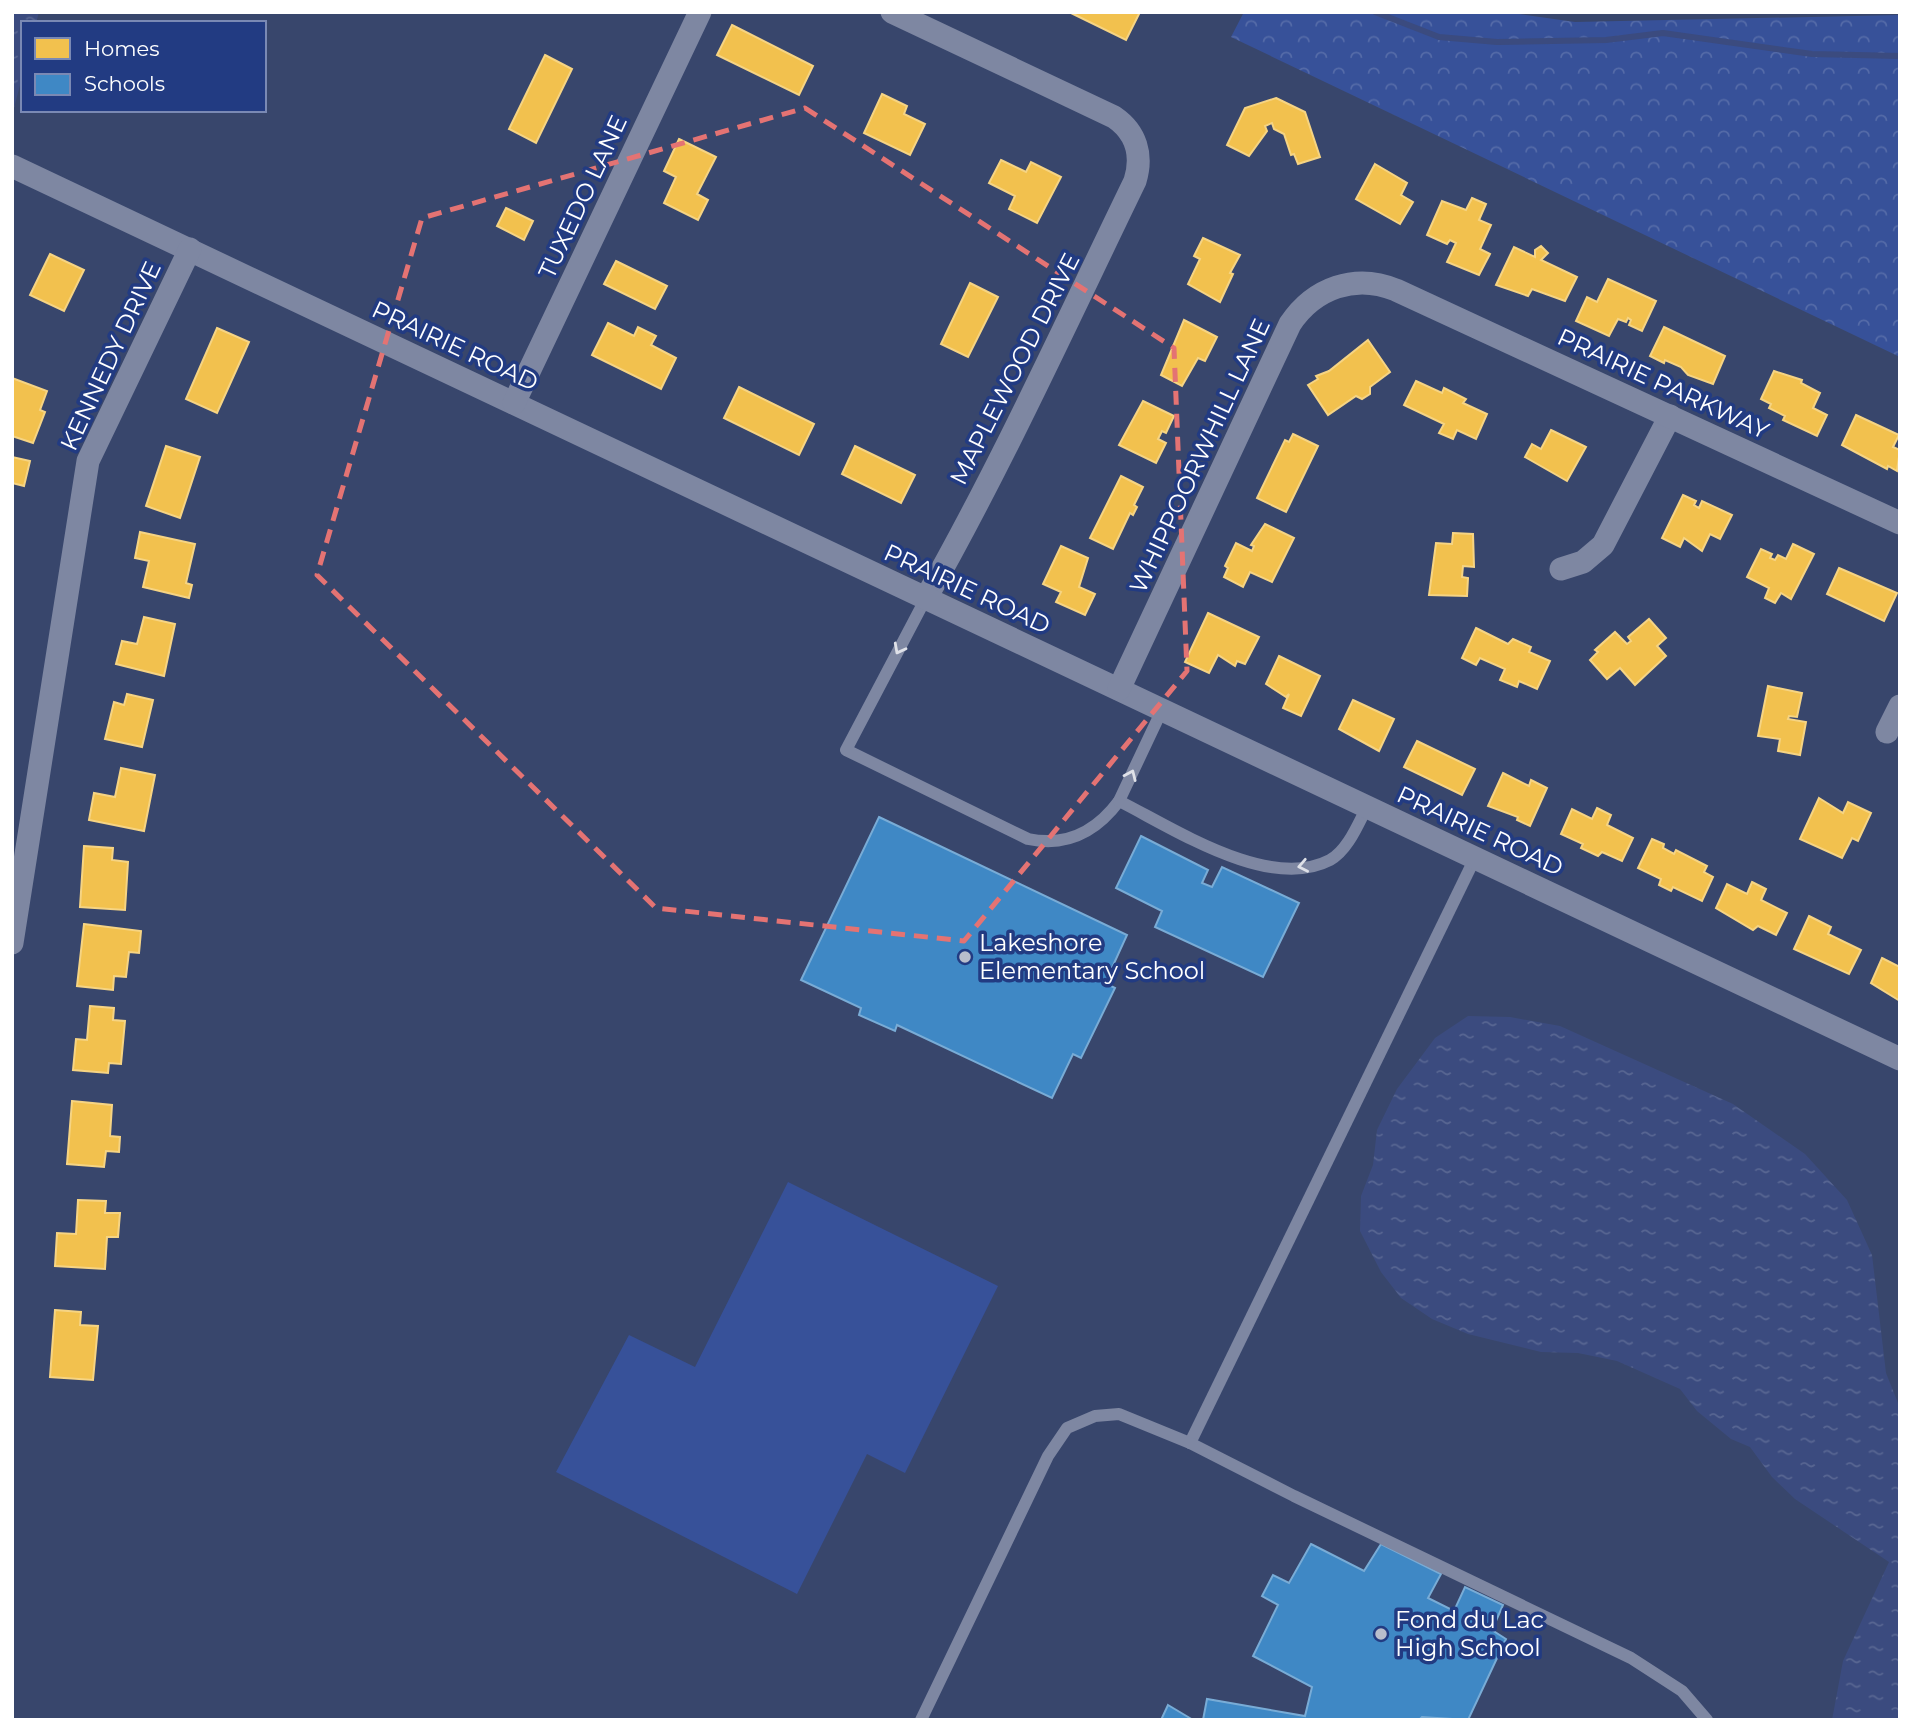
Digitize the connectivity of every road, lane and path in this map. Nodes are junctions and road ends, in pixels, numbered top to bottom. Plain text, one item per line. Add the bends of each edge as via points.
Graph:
1 (699, 12) edge
2 (892, 12) edge
3 (12, 166) edge
4 (190, 249) junction
5 (1404, 293) joint
6 (514, 403) junction
7 (1670, 416) junction
8 (1900, 523) edge
9 (1561, 569) dead end
10 (926, 598) junction
11 (1119, 690) junction
12 (1900, 706) edge
13 (1162, 710) junction
14 (1887, 732) dead end
15 (1119, 801) junction
16 (1367, 807) junction
17 (1475, 858) junction
18 (12, 943) edge
19 (1900, 1059) edge
20 (1190, 1443) junction
21 (921, 1720) edge
22 (1707, 1720) edge

1 - 6 street, TUXEDO LANE
2 - 10 street, MAPLEWOOD DRIVE via 1114,117 1133,137 1138,159 1135,181 1073,317
3 - 4 street, PRAIRIE ROAD
4 - 6 street, PRAIRIE ROAD
4 - 18 street, KENNEDY DRIVE via 88,461
5 - 7 street, PRAIRIE PARKWAY
5 - 11 street, WHIPPOORWHILL LANE via 1372,283 1344,284 1322,292 1297,315
6 - 10 street, PRAIRIE ROAD
7 - 8 street, PRAIRIE PARKWAY
7 - 9 street via 1603,545 1588,560
10 - 11 street, PRAIRIE ROAD
10 -> 15 lane via 846,750 1028,839 1045,843 1068,841 1104,821
11 - 13 street, PRAIRIE ROAD
12 - 14 street
15 -> 13 lane
13 - 16 street, PRAIRIE ROAD
16 -> 15 lane via 1351,837 1331,859 1296,868 1234,859
16 - 17 street, PRAIRIE ROAD
17 - 19 street, PRAIRIE ROAD
17 - 20 lane
20 - 21 lane via 1119,1414 1095,1416 1067,1428 1048,1456
20 - 22 lane via 1631,1658 1682,1691

